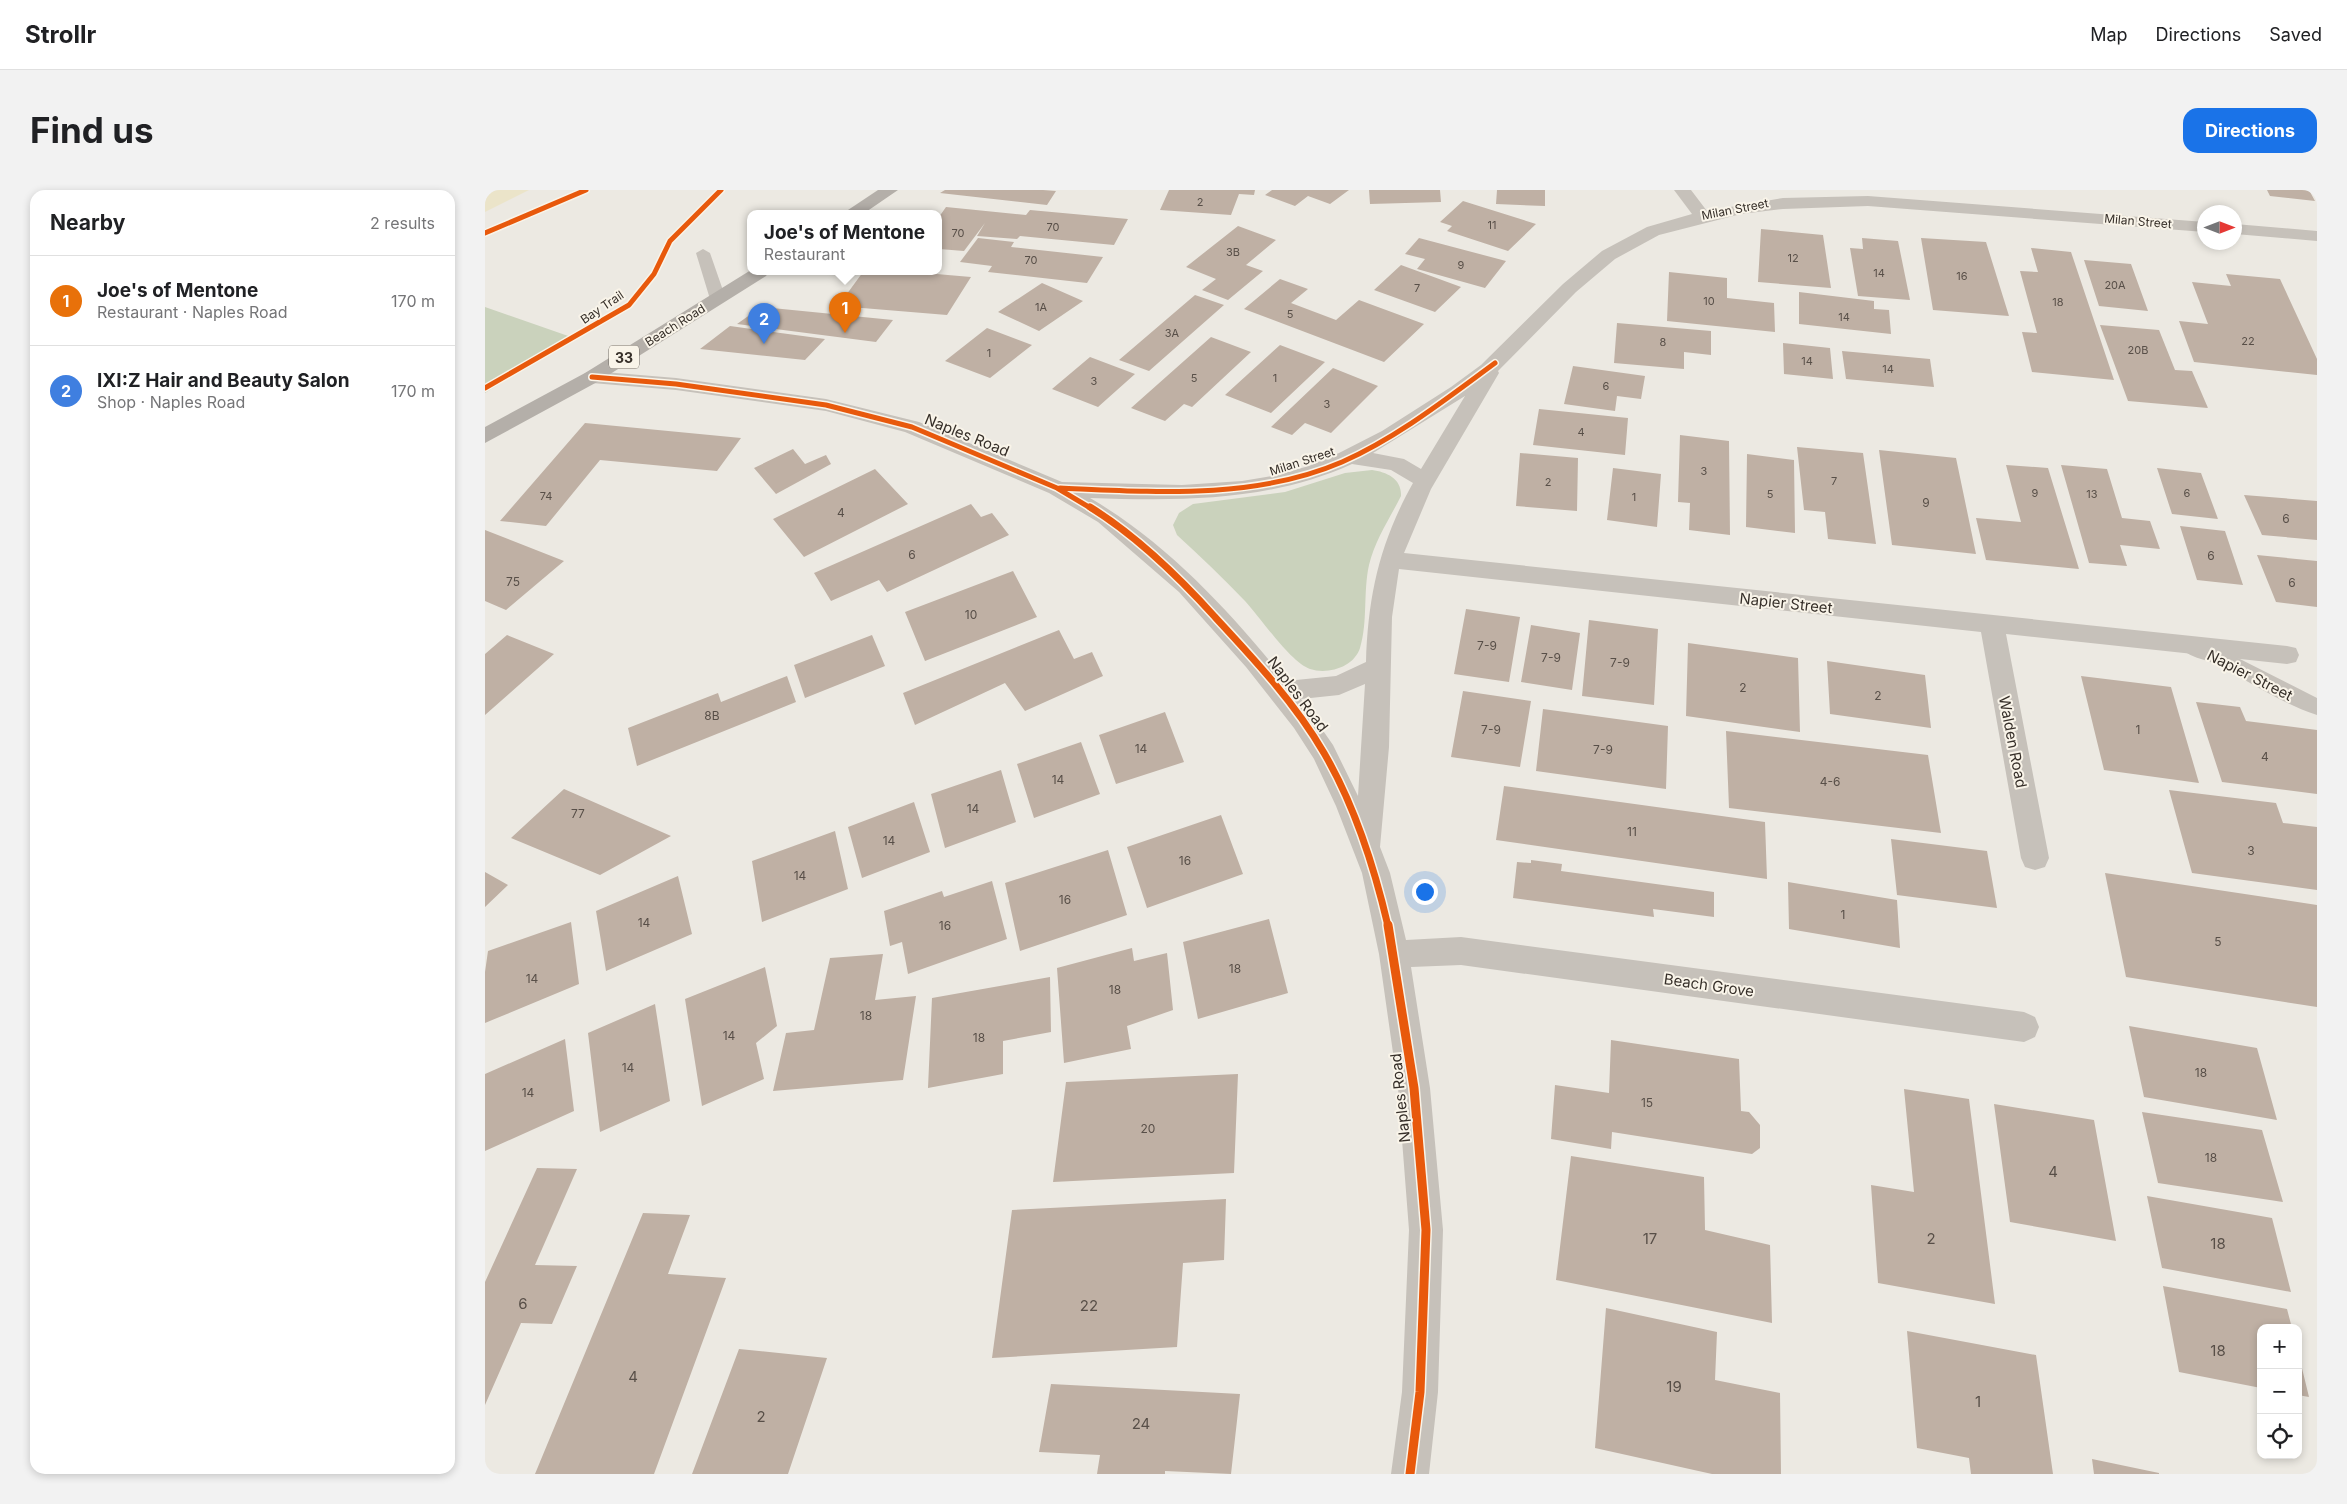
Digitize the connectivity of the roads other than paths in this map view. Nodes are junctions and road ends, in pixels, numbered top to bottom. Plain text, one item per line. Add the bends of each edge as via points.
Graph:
1 (890, 190) edge
2 (1682, 190) edge
3 (858, 210) edge
4 (1701, 215) junction
5 (2197, 226) edge
6 (2242, 230) edge
7 (2317, 236) edge
8 (703, 253) dead end
9 (755, 275) edge
10 (718, 299) junction
11 (1495, 363) junction
12 (592, 377) junction
13 (485, 436) edge
14 (1351, 457) junction
15 (1426, 482) junction
16 (1057, 488) junction
17 (1391, 560) junction
18 (1992, 625) junction
19 (2182, 644) junction
20 (2287, 655) dead end
21 (1379, 667) junction
22 (1281, 692) junction
23 (2317, 707) edge
24 (1367, 850) junction
25 (2035, 858) dead end
26 (1395, 954) junction
27 (2024, 1028) dead end
28 (1410, 1474) edge

1 - 3 main road
2 - 4 street
4 - 5 street, Milan Street via 1755,204 1824,198 2016,204
4 - 11 street, Milan Street via 1649,233 1600,261 1549,307
6 - 7 street
8 - 10 lane
9 - 10 main road, Beach Road / 33
10 - 12 main road, Beach Road / 33
11 - 14 street, Milan Street via 1438,405
11 - 15 street, Milan Street
12 - 13 main road, Beach Road / 33
12 - 16 street, Naples Road via 677,384 826,405 911,427
14 - 15 street, Milan Street via 1396,464
14 - 16 street, Milan Street via 1302,476 1229,489 1177,493
15 - 17 street, Milan Street via 1404,524
16 - 22 street, Naples Road via 1106,517 1153,554 1222,623
17 - 18 street, Napier Street
17 - 21 street, Milan Street via 1382,599
18 - 19 street, Napier Street
18 - 25 street, Walden Road
19 - 20 street, Napier Street
19 - 23 lane, Napier Street via 2217,656
21 - 22 street via 1339,685
21 - 24 street, Milan Street
22 - 24 street, Naples Road via 1324,753
24 - 26 street, Naples Road via 1376,873
26 - 27 street, Beach Grove via 1461,951
26 - 28 street, Naples Road via 1427,1230 1420,1392

